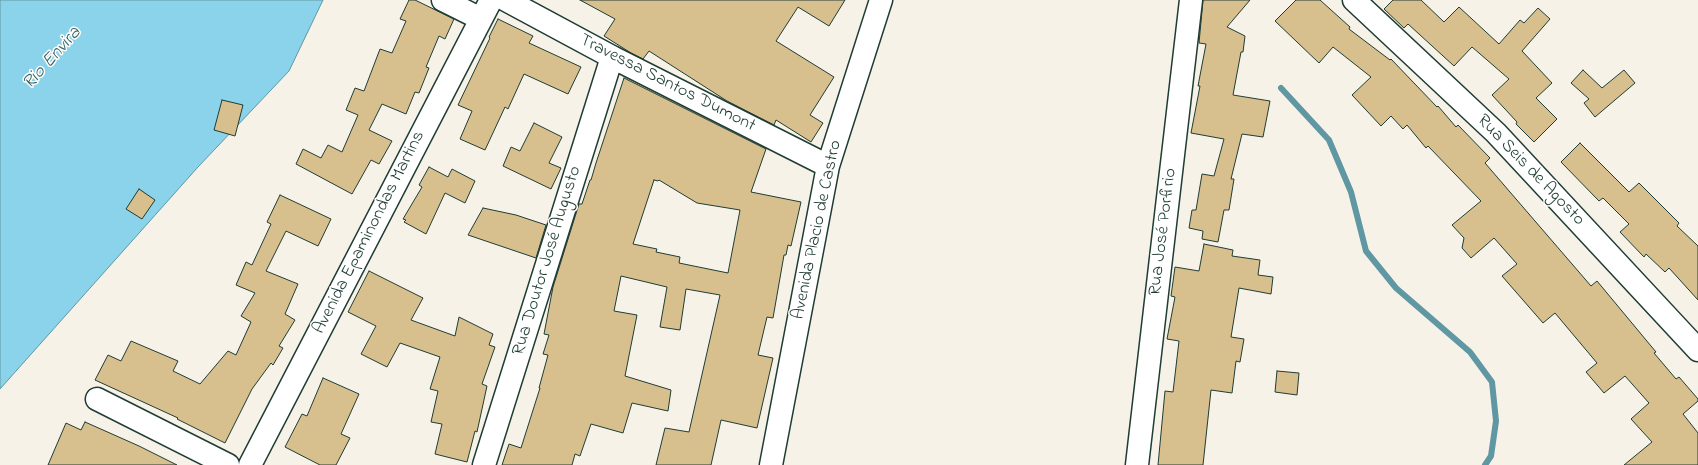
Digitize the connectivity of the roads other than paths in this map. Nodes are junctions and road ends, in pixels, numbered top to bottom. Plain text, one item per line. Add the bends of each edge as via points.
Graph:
1 (443, 0) edge
2 (491, 0) edge
3 (506, 0) edge
4 (882, 0) edge
5 (1191, 0) edge
6 (1354, 0) edge
7 (481, 19) junction
8 (612, 56) junction
9 (828, 166) junction
10 (1698, 350) edge
11 (97, 399) dead end
12 (228, 465) edge
13 (250, 465) edge
14 (484, 465) edge
15 (771, 465) edge
16 (1137, 465) edge

1 - 7 street
2 - 7 street, Avenida Epaminondas Martins
3 - 8 street, Travessa Santos Dumont
4 - 9 street, Avenida Placio de Castro
5 - 16 street, Rua José Porfirio
6 - 10 street, Rua Seis de Agosto via 1496,133
7 - 13 street, Avenida Epaminondas Martins
8 - 9 street, Travessa Santos Dumont
8 - 14 street, Rua Doutor José Augusto
9 - 15 street, Avenida Placio de Castro
11 - 12 street

